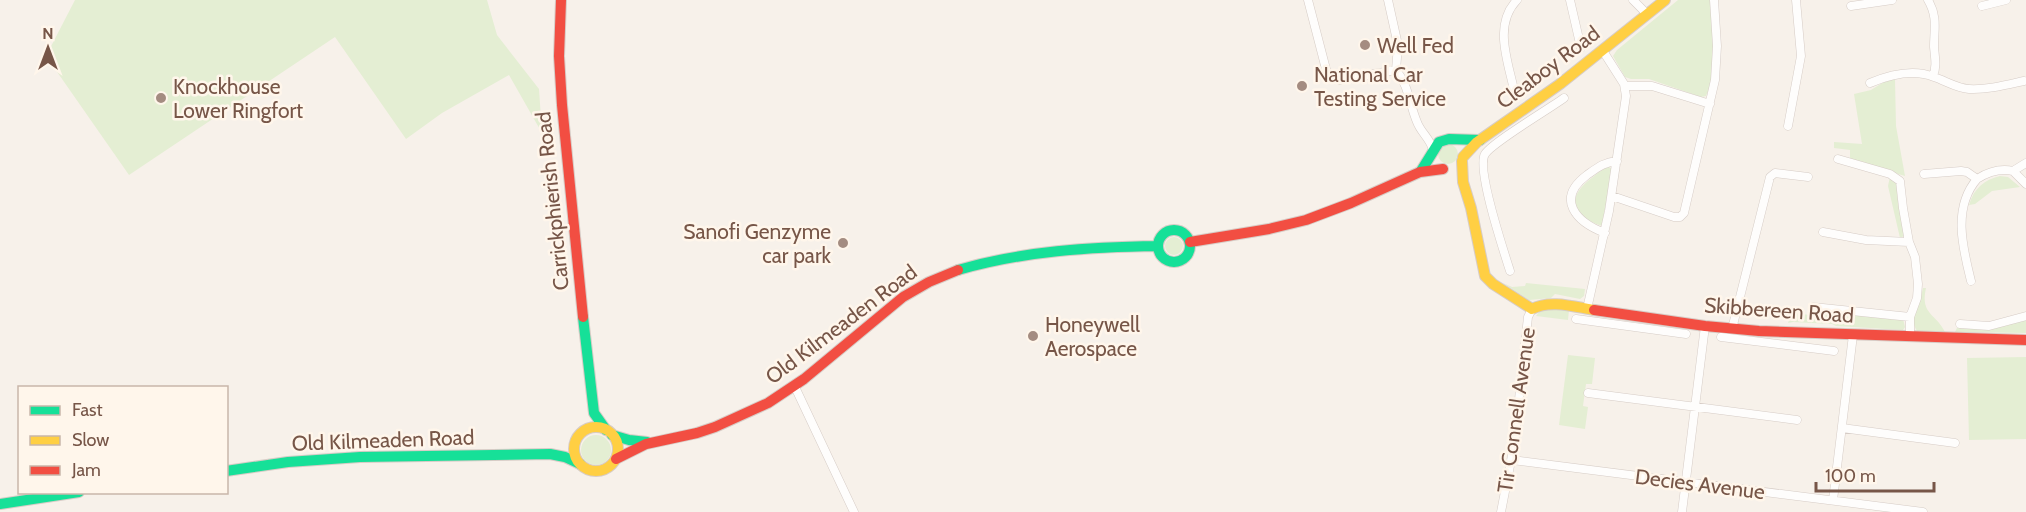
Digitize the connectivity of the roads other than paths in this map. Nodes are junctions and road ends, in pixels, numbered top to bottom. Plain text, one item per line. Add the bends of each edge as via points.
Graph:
1 (561, 0) edge
2 (1308, 0) edge
3 (1388, 0) edge
4 (1517, 0) edge
5 (1570, 0) edge
6 (1633, 0) edge
7 (1665, 0) edge
8 (1714, 0) edge
9 (1796, 0) edge
10 (1892, 0) edge
11 (1928, 0) edge
12 (2006, 0) edge
13 (1851, 6) dead end
14 (1982, 6) dead end
15 (1647, 14) junction
16 (1581, 48) dead end
17 (1603, 51) junction
18 (1396, 70) junction
19 (1933, 76) junction
20 (2024, 81) dead end
21 (1870, 83) dead end
22 (1625, 86) junction
23 (1514, 90) dead end
24 (1564, 98) dead end
25 (1538, 100) junction
26 (1710, 104) junction
27 (1546, 111) junction
28 (1788, 126) dead end
29 (1423, 131) junction
30 (1450, 139) junction
31 (1480, 140) junction
32 (1433, 152) junction
33 (1463, 159) junction
34 (1838, 159) dead end
35 (1617, 161) junction
36 (2026, 163) edge
37 (1445, 169) junction
38 (2013, 171) junction
39 (1420, 172) junction
40 (1924, 174) dead end
41 (1808, 177) dead end
42 (1977, 179) junction
43 (1463, 182) junction
44 (2026, 184) edge
45 (1611, 196) junction
46 (1823, 232) dead end
47 (1605, 233) junction
48 (1190, 242) junction
49 (1909, 242) junction
50 (1158, 246) junction
51 (1510, 271) dead end
52 (1971, 281) dead end
53 (1813, 307) dead end
54 (1532, 309) junction
55 (1587, 309) junction
56 (2026, 316) edge
57 (1910, 317) junction
58 (1576, 319) dead end
59 (1636, 322) junction
60 (1960, 324) dead end
61 (1705, 326) junction
62 (1732, 329) junction
63 (1779, 332) junction
64 (1686, 334) dead end
65 (1853, 335) junction
66 (1721, 337) dead end
67 (1910, 337) junction
68 (2026, 340) edge
69 (1777, 344) junction
70 (1834, 351) dead end
71 (795, 387) junction
72 (1588, 393) dead end
73 (591, 397) junction
74 (1694, 407) junction
75 (1797, 420) dead end
76 (1842, 428) junction
77 (609, 432) junction
78 (578, 437) junction
79 (659, 441) junction
80 (1955, 443) dead end
81 (541, 454) junction
82 (616, 459) junction
83 (1512, 460) junction
84 (580, 464) junction
85 (228, 471) edge
86 (1685, 482) junction
87 (66, 494) edge
88 (1833, 500) junction
89 (0, 504) edge
90 (1908, 511) edge
91 (854, 512) edge
92 (1501, 512) edge
93 (1682, 512) edge
94 (1923, 512) edge

1 - 73 street, Carrickphierish Road via 561,96
2 - 18 street via 1329,76 1344,79
3 - 18 street via 1399,50
4 - 23 street via 1507,12 1505,24 1505,52
5 - 16 street
6 - 15 street
7 - 15 street, Cleaboy Road
8 - 26 street via 1717,58
9 - 28 street via 1801,56
10 - 13 street
11 - 19 street via 1936,21
12 - 14 street
15 - 17 street, Cleaboy Road
17 - 22 street
17 - 25 street, Cleaboy Road
18 - 29 street via 1407,86 1416,121
19 - 20 street via 1968,89
19 - 21 street via 1900,74
22 - 26 street via 1652,86
22 - 35 street
24 - 27 street
25 - 27 street
25 - 31 street, Cleaboy Road
26 - 45 street via 1682,216 1672,217
27 - 51 street via 1489,150 1482,161
29 - 30 street
29 - 32 street
30 - 31 street
30 - 32 street via 1437,143
30 - 33 street via 1462,148
31 - 33 street, Cleaboy Road
32 - 37 street via 1436,163
32 - 39 street
33 - 37 street via 1456,168
33 - 43 street
34 - 49 street via 1898,178
35 - 45 street
35 - 47 street via 1600,166 1578,183 1572,194 1579,219
36 - 38 street
37 - 39 street
37 - 43 street
38 - 42 street via 1993,171
38 - 44 street
39 - 48 street via 1306,220
40 - 42 street via 1961,171
41 - 62 street via 1772,174 1768,181
42 - 52 street via 1967,197 1961,227
43 - 54 street via 1485,276
45 - 47 street
46 - 49 street
47 - 55 street
48 - 50 street via 1184,233 1173,230 1164,234
48 - 50 street via 1186,257 1176,262 1162,257
49 - 57 street via 1918,287
50 - 71 street, Old Kilmeaden Road via 1099,247 1021,256 932,280 895,303
53 - 57 street
54 - 55 street, Skibbereen Road via 1547,304
54 - 83 street, Tir Connell Avenue
55 - 59 street, Skibbereen Road
56 - 60 street via 1985,326
57 - 67 street
58 - 59 street, Skibbereen Road
59 - 61 street, Skibbereen Road
59 - 64 street, Skibbereen Road
61 - 62 street, Skibbereen Road
61 - 74 street
62 - 63 street, Skibbereen Road
63 - 65 street, Skibbereen Road
63 - 69 street
65 - 67 street, Skibbereen Road
65 - 76 street
66 - 69 street, Skibbereen Road
67 - 68 street, Skibbereen Road
69 - 70 street, Skibbereen Road
71 - 79 street, Old Kilmeaden Road via 718,426
71 - 91 street
72 - 74 street
73 - 77 street, Carrickphierish Road via 594,413
73 - 78 street, Carrickphierish Road via 589,420
74 - 75 street
74 - 86 street
76 - 80 street
76 - 88 street
77 - 78 street via 595,428
77 - 79 street, Old Kilmeaden Road via 636,441
77 - 82 street via 618,445
78 - 81 street, Old Kilmeaden Road via 566,448
78 - 84 street via 574,452
79 - 82 street, Old Kilmeaden Road
81 - 84 street, Old Kilmeaden Road via 557,455
81 - 85 street, Old Kilmeaden Road via 360,457
82 - 84 street via 599,471
83 - 86 street, Decies Avenue
83 - 92 street, Tir Connell Avenue
86 - 88 street, Decies Avenue
86 - 93 street
87 - 89 street
88 - 90 street, Decies Avenue
90 - 94 street, Decies Avenue

